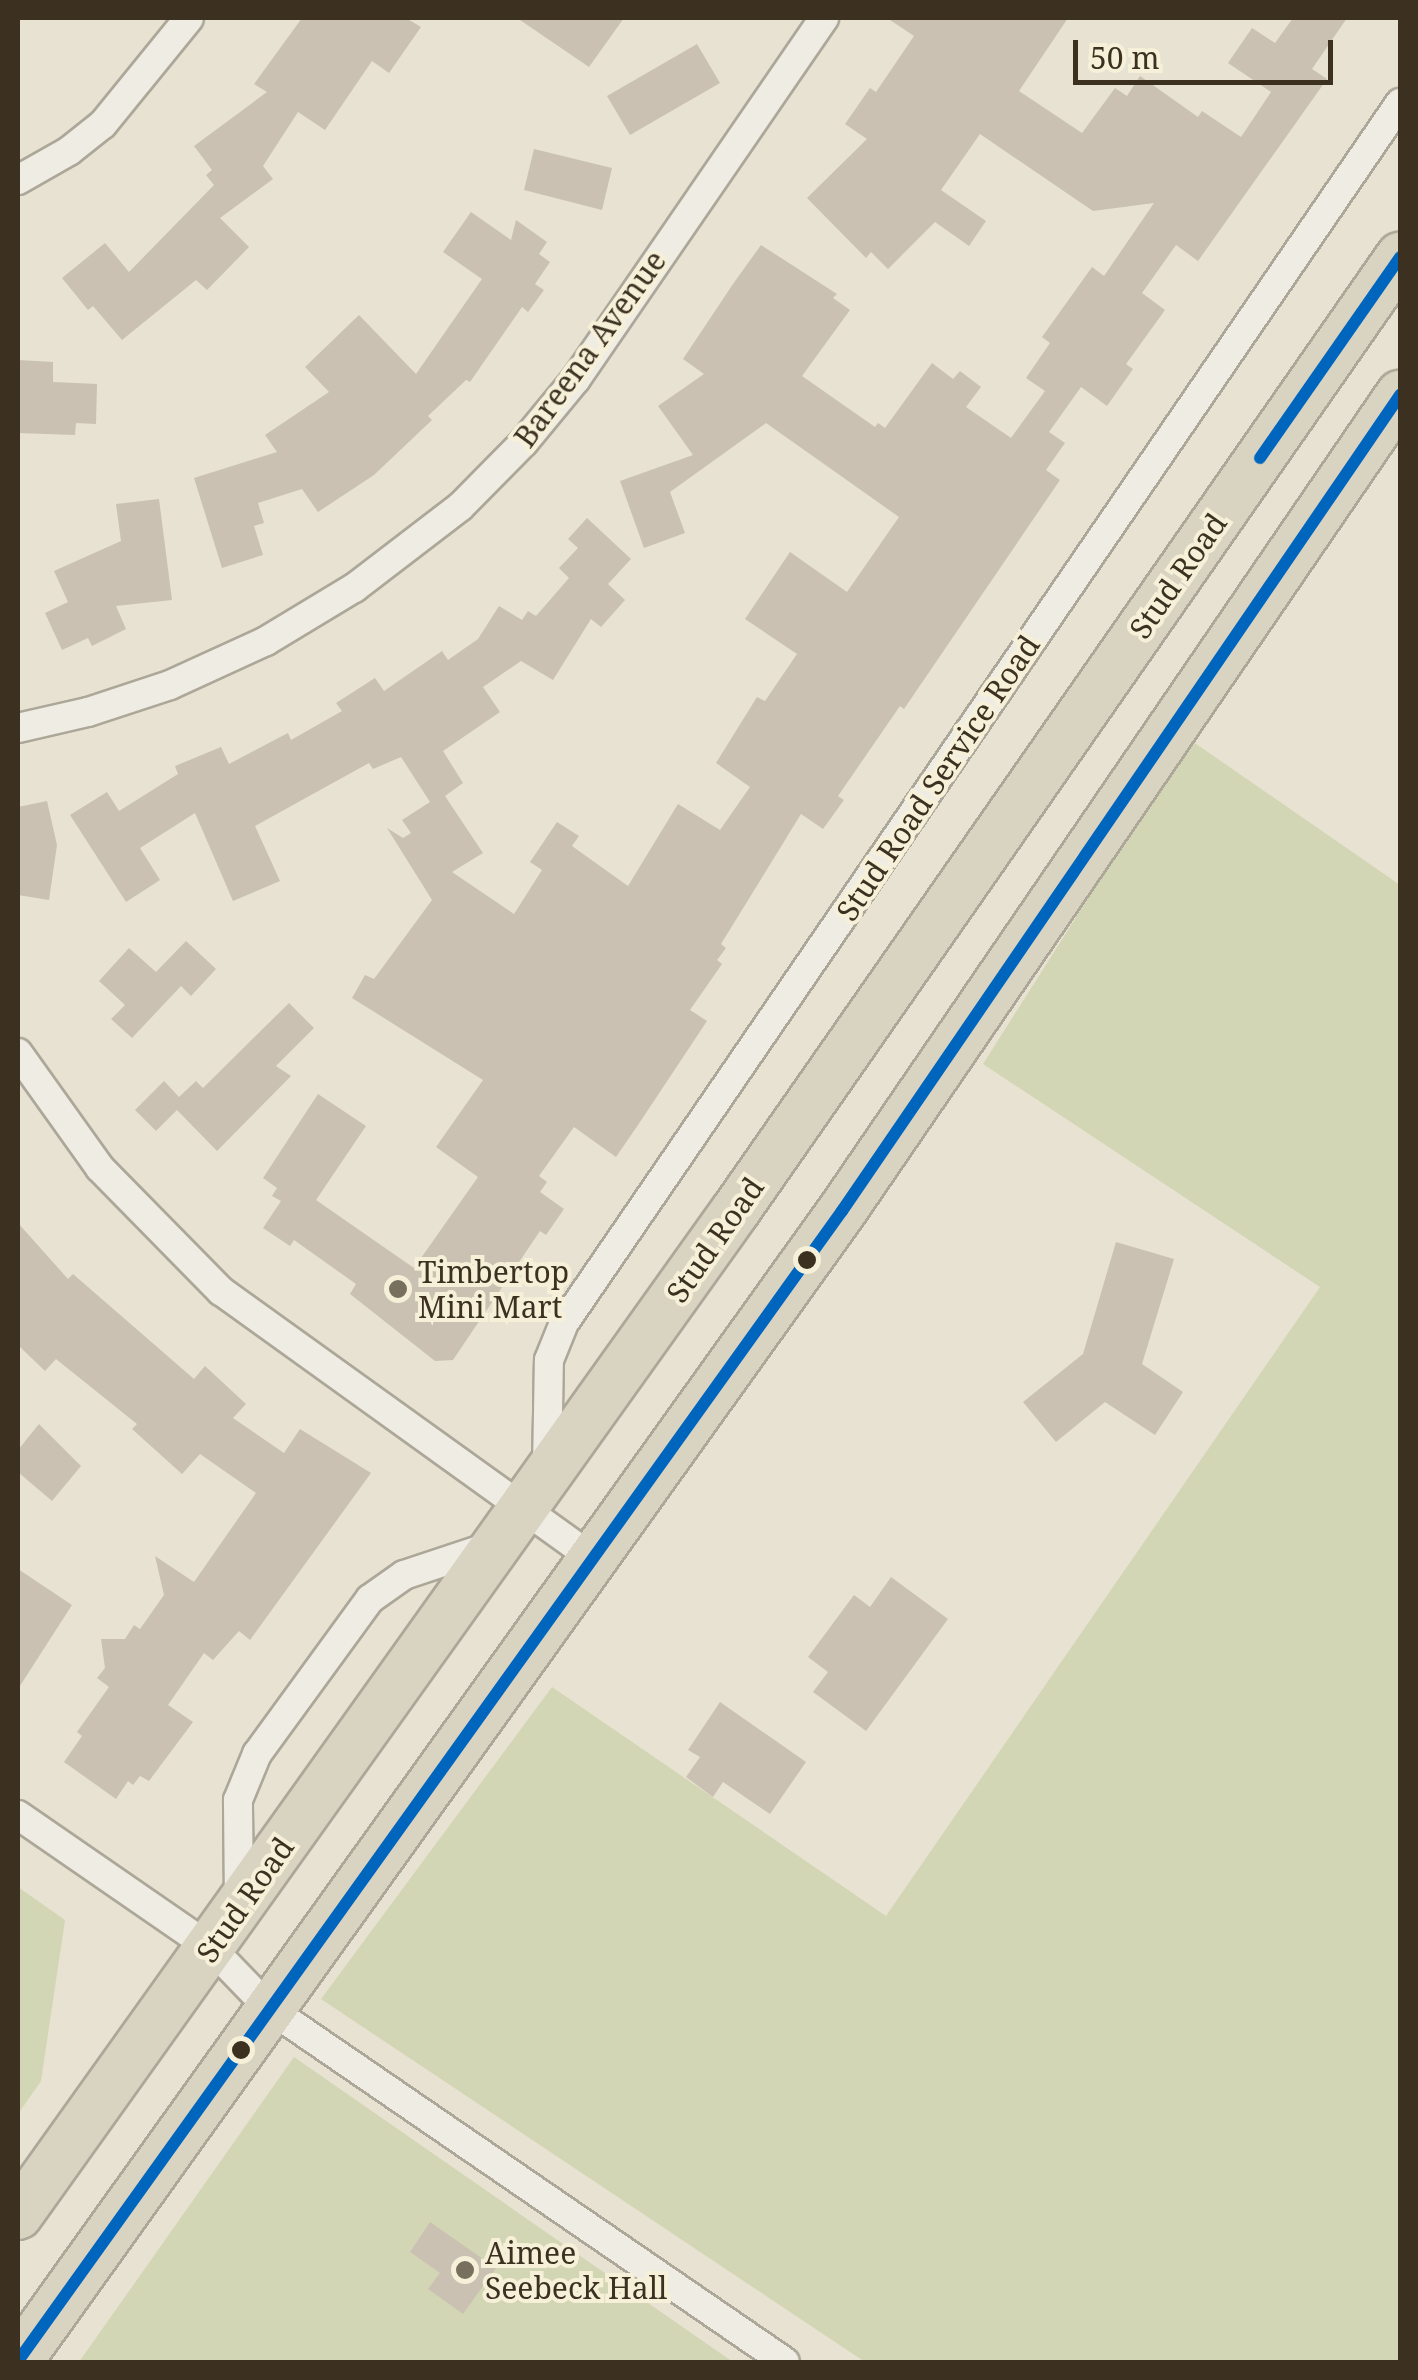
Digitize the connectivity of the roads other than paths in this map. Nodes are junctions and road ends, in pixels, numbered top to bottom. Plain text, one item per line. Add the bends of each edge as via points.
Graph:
1 (189, 18) edge
2 (810, 23) edge
3 (1400, 103) edge
4 (18, 180) edge
5 (1400, 257) edge
6 (1400, 394) edge
7 (18, 728) edge
8 (18, 1053) edge
9 (523, 1510) junction
10 (593, 1558) junction
11 (18, 1815) edge
12 (240, 1907) junction
13 (212, 1949) junction
14 (270, 2009) junction
15 (18, 2215) edge
16 (18, 2361) edge
17 (785, 2362) edge

1 - 4 street via 103,124
2 - 7 street, Bareena Avenue via 576,379 460,507 354,588 266,641 170,685
3 - 9 street, Stud Road Service Road via 564,1323 549,1360
5 - 9 highway, Stud Road
6 - 10 highway via 842,1211
8 - 9 street via 100,1168 221,1291
9 - 10 street
9 - 12 highway, Stud Road
9 - 12 street via 370,1599 257,1754 238,1800
10 - 14 highway
11 - 13 street
12 - 13 highway, Stud Road
13 - 14 street
13 - 15 highway, Stud Road
14 - 16 highway
14 - 17 street

